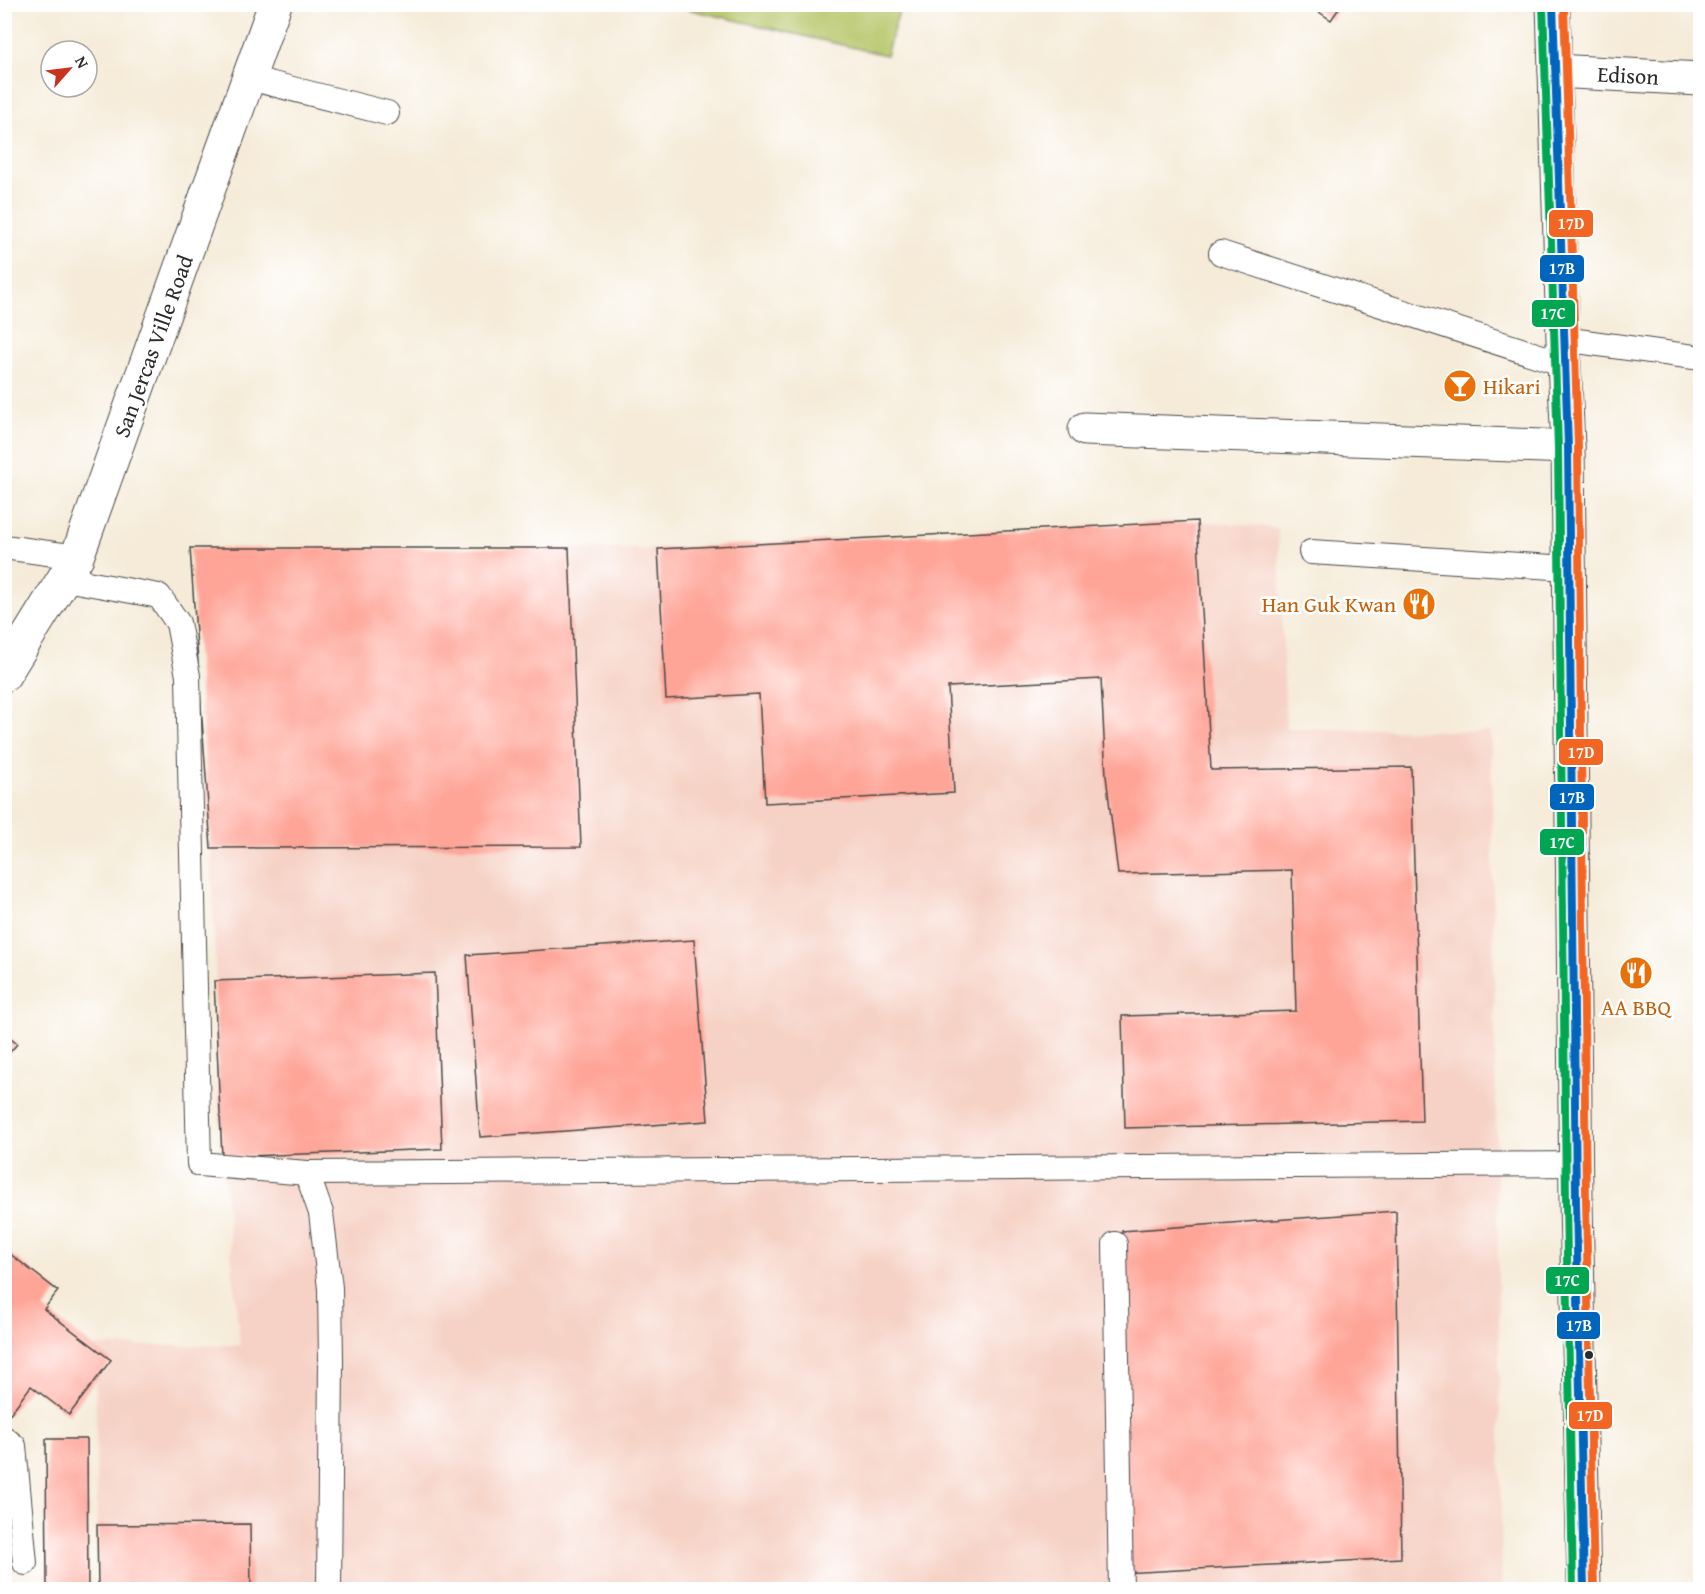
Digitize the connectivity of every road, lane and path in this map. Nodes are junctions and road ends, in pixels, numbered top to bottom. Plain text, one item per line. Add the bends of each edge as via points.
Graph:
1 (275, 4) edge
2 (1553, 4) edge
3 (1555, 71) junction
4 (249, 78) junction
5 (1701, 79) edge
6 (387, 113) dead end
7 (1221, 253) dead end
8 (1563, 352) junction
9 (1694, 357) dead end
10 (1085, 429) dead end
11 (1568, 447) junction
12 (4, 547) edge
13 (1311, 552) dead end
14 (71, 568) junction
15 (1569, 568) junction
16 (4, 675) edge
17 (1577, 1164) junction
18 (307, 1173) junction
19 (1115, 1245) dead end
20 (4, 1438) edge
21 (25, 1563) dead end
22 (329, 1590) edge
23 (1121, 1590) edge
24 (1584, 1590) edge

1 - 4 main road, San Jercas Ville Road
2 - 3 main road
3 - 5 main road, Edison
3 - 8 main road
4 - 6 lane
4 - 14 main road, San Jercas Ville Road
7 - 8 lane
8 - 9 lane
8 - 11 main road
10 - 11 main road
11 - 15 main road
12 - 14 lane
13 - 15 lane
14 - 16 main road, San Jercas Ville Road
14 - 18 lane via 159,596 178,623 188,675 192,756 199,1164
15 - 17 main road
17 - 18 lane
17 - 24 main road
18 - 22 lane via 321,1213 330,1288
19 - 23 lane
20 - 21 lane via 14,1446

